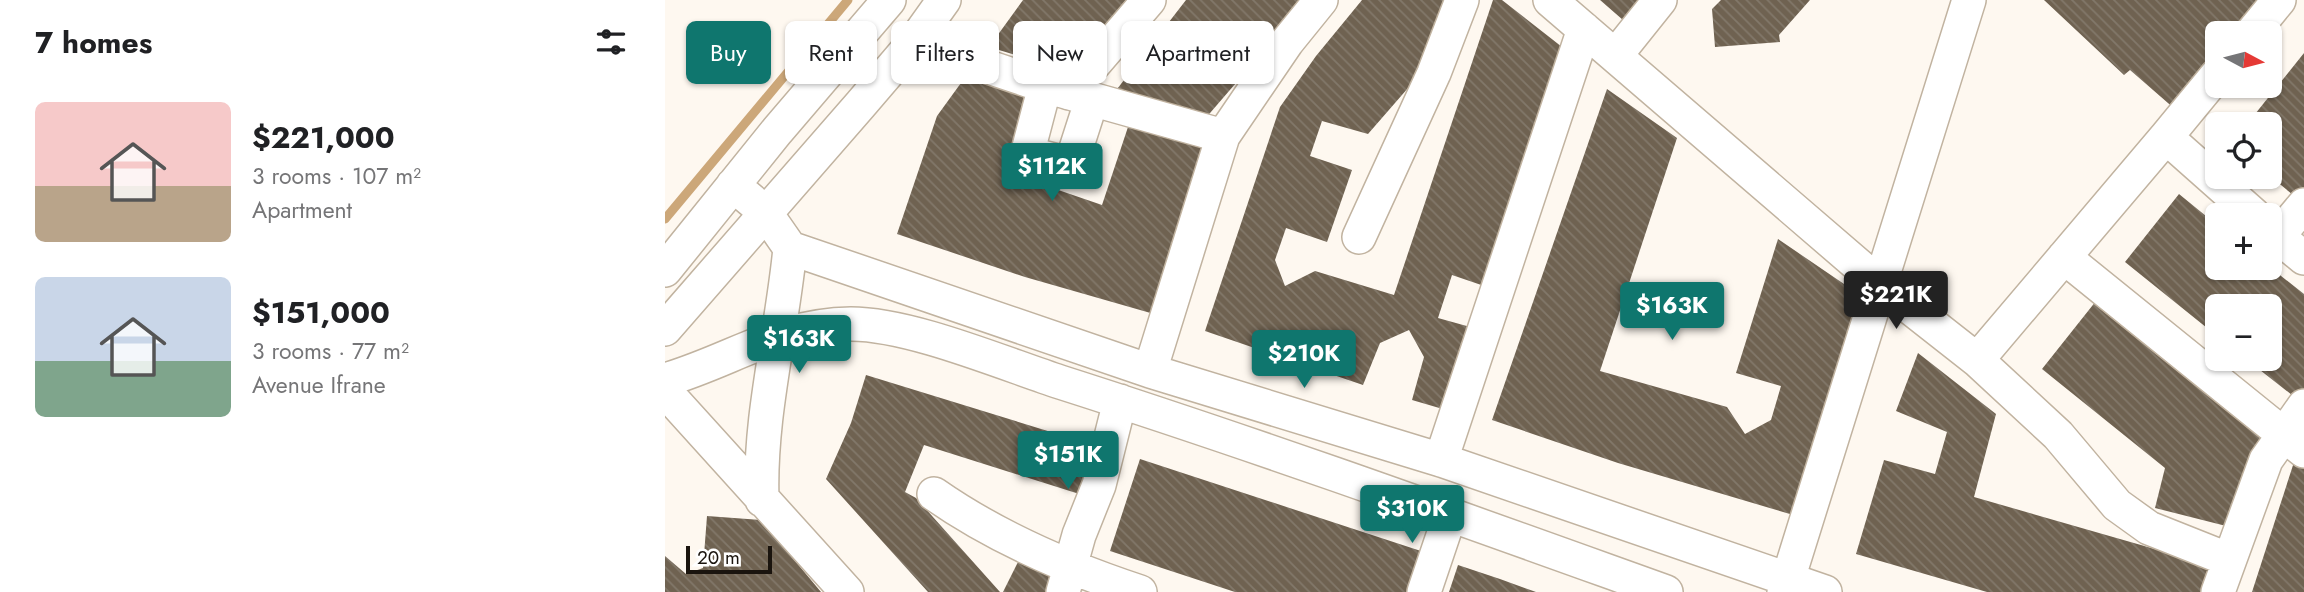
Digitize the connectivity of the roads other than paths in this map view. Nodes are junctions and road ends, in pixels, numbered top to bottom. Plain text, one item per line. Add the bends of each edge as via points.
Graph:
1 (889, 0) edge
2 (944, 0) edge
3 (1149, 0) edge
4 (1321, 0) edge
5 (1462, 0) edge
6 (1550, 0) edge
7 (1660, 0) edge
8 (1969, 0) edge
9 (2279, 0) edge
10 (929, 21) edge
11 (2262, 21) edge
12 (1584, 29) junction
13 (1616, 55) junction
14 (891, 68) edge
15 (999, 70) edge
16 (2205, 89) edge
17 (1068, 93) junction
18 (1223, 136) junction
19 (2165, 137) junction
20 (733, 185) junction
21 (2240, 203) edge
22 (2304, 205) edge
23 (765, 212) junction
24 (2282, 218) edge
25 (1359, 237) dead end
26 (2282, 240) edge
27 (790, 248) junction
28 (2064, 257) junction
29 (2304, 258) edge
30 (665, 270) edge
31 (1879, 283) junction
32 (665, 329) edge
33 (780, 334) junction
34 (1977, 360) junction
35 (1150, 371) junction
36 (665, 380) edge
37 (665, 391) edge
38 (1120, 401) junction
39 (2304, 406) edge
40 (2294, 443) edge
41 (1441, 460) junction
42 (934, 494) dead end
43 (762, 500) junction
44 (1450, 515) junction
45 (2227, 559) junction
46 (1066, 579) edge
47 (1786, 586) edge
48 (847, 592) edge
49 (1140, 592) edge
50 (1424, 592) edge
51 (1666, 592) edge
52 (1825, 592) edge
53 (2218, 592) edge

1 - 20 street
2 - 10 street
3 - 17 street
4 - 18 street
5 - 25 street
6 - 12 street
7 - 13 street
8 - 31 street
9 - 11 street
12 - 13 street
12 - 41 street
13 - 31 street
14 - 23 street
15 - 17 street
16 - 19 street
17 - 18 street
18 - 35 street
19 - 21 street
19 - 28 street
20 - 23 street
20 - 30 street
22 - 24 street
23 - 27 street
23 - 32 street
26 - 29 street
27 - 33 street
27 - 35 street
28 - 34 street
28 - 40 street
31 - 34 street
31 - 47 street
33 - 36 street via 718,363
33 - 38 street via 855,324 902,331
33 - 43 street via 763,429
34 - 45 street via 2058,435 2117,505 2150,528
35 - 41 street
37 - 43 street
38 - 44 street
38 - 46 street via 1099,485
39 - 40 street
40 - 45 street via 2266,460
41 - 47 street
42 - 46 street
43 - 48 street
44 - 50 street
44 - 51 street
45 - 53 street
46 - 49 street
47 - 52 street

